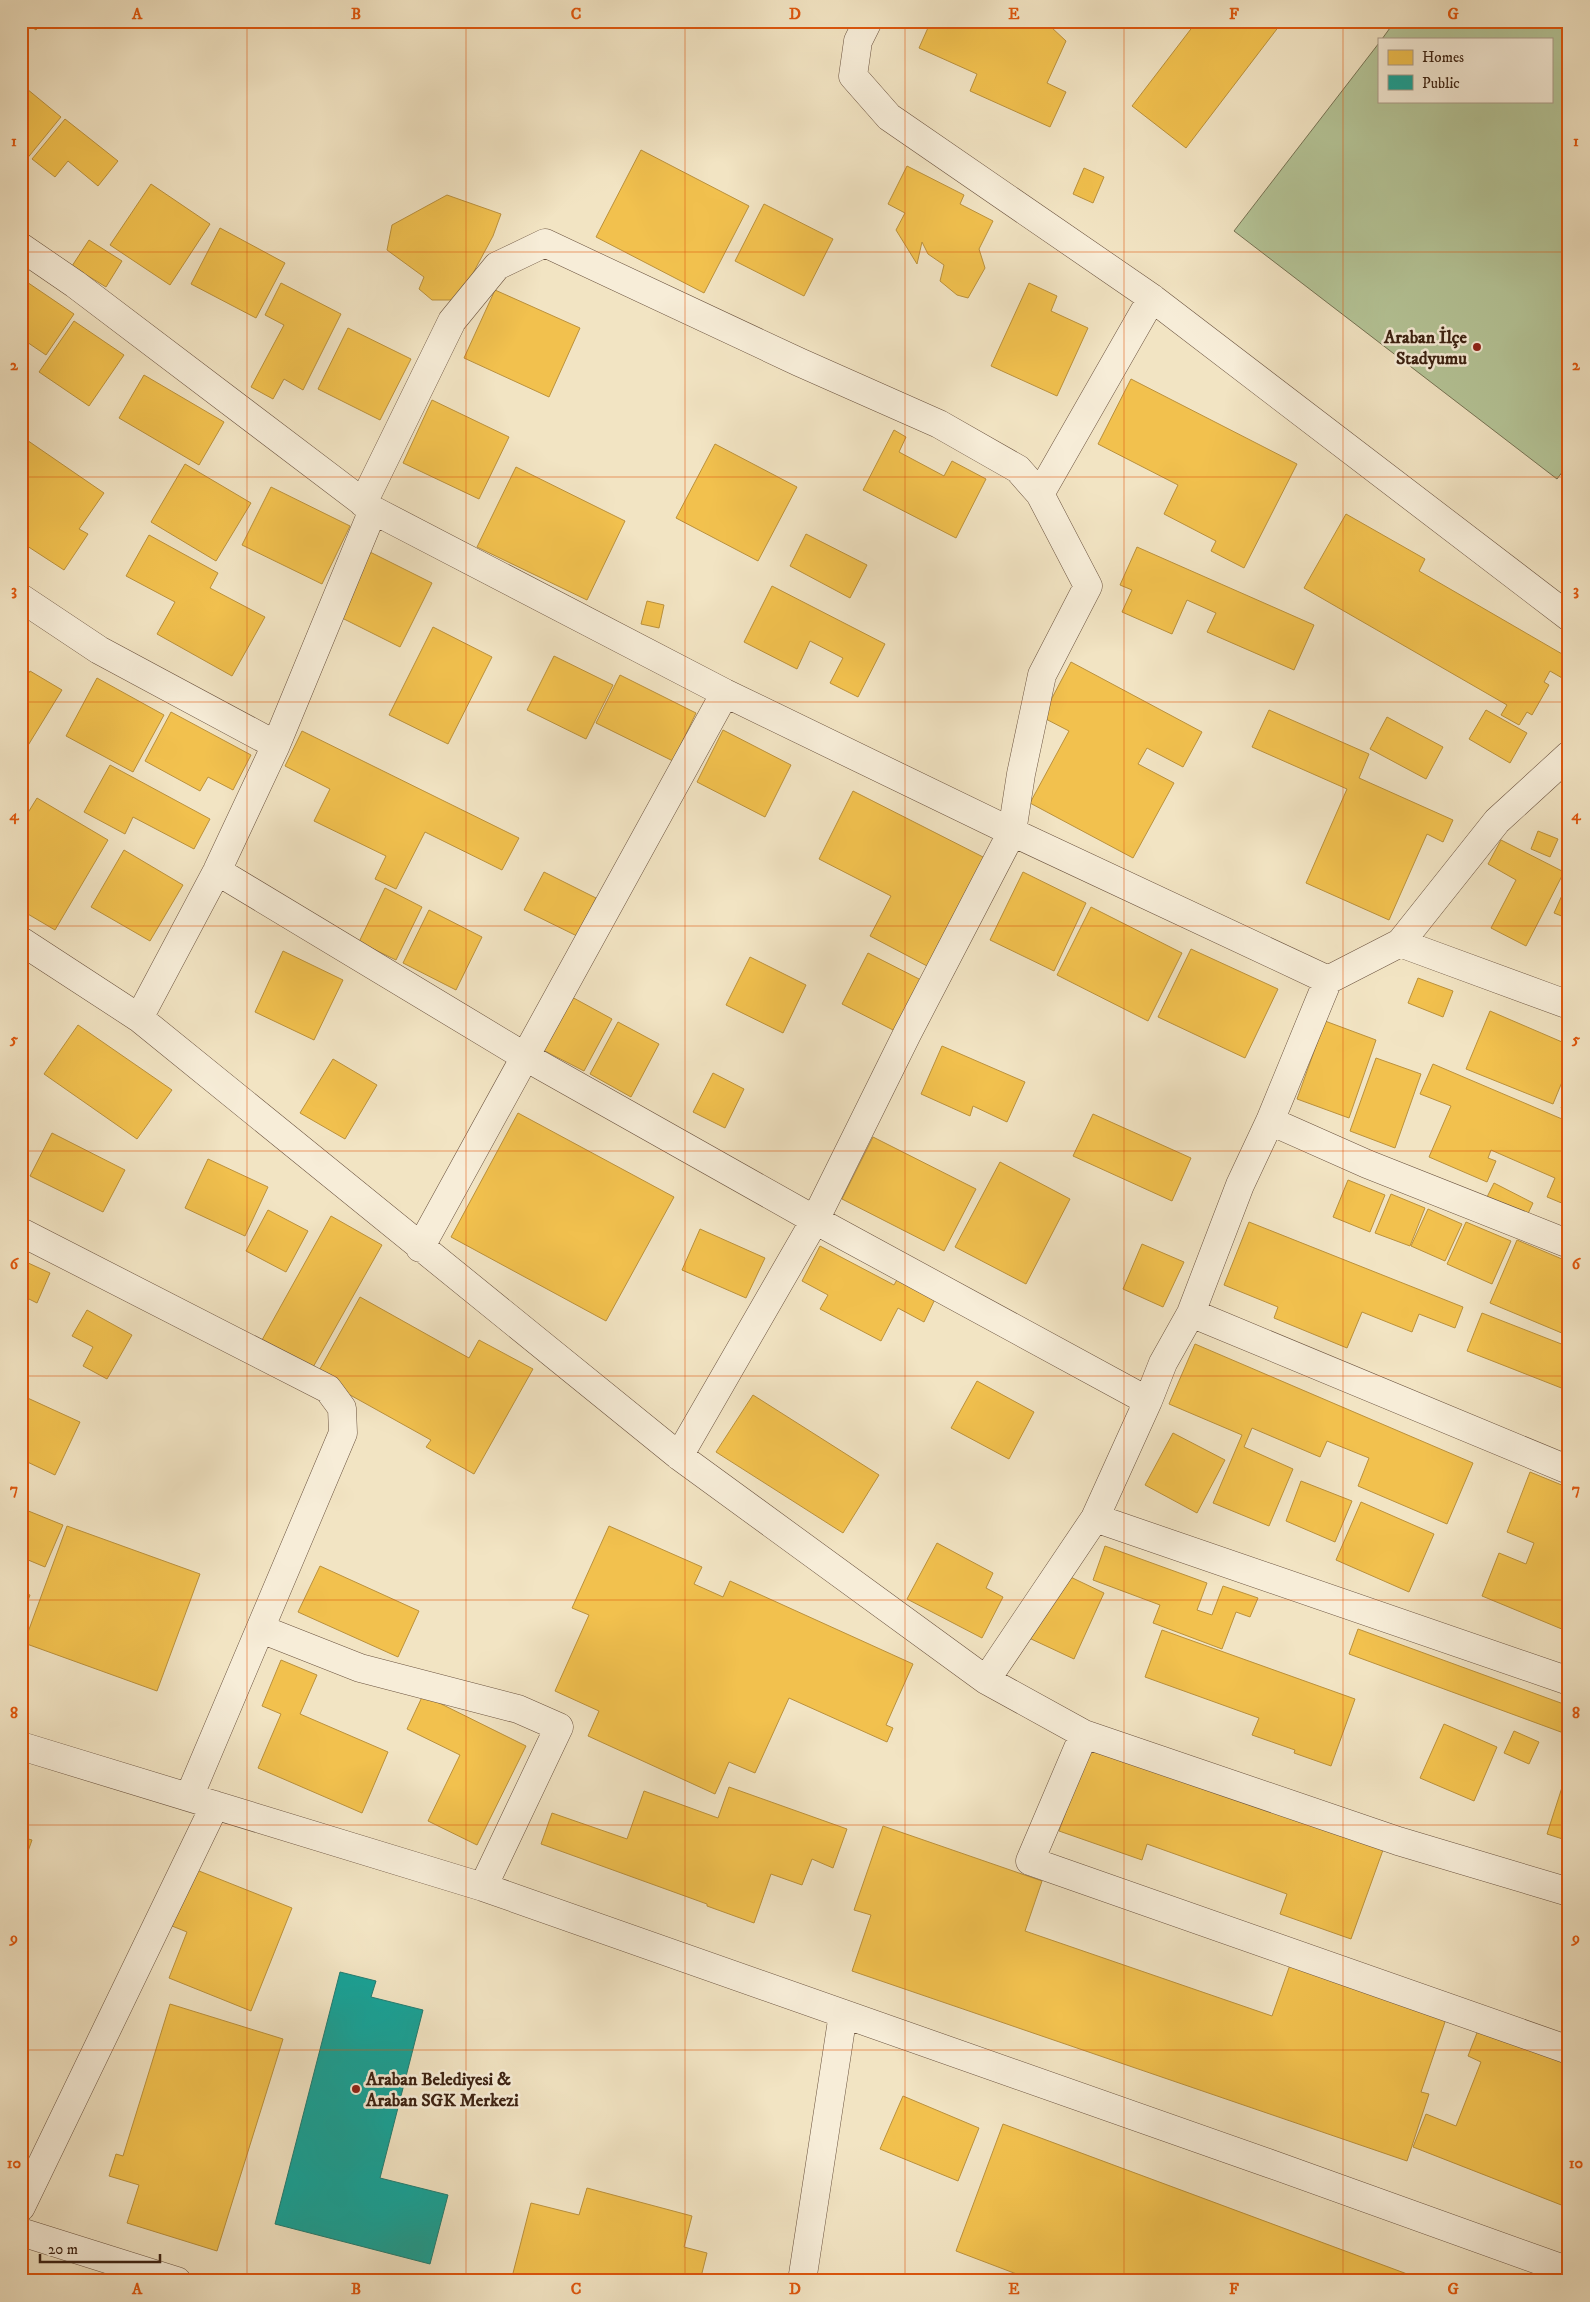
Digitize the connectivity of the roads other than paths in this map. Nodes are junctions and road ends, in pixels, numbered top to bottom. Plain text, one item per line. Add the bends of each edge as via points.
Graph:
1 (868, 21) edge
2 (21, 247) edge
3 (1152, 298) junction
4 (1040, 494) junction
5 (368, 506) junction
6 (21, 598) edge
7 (1569, 617) edge
8 (725, 693) junction
9 (276, 745) junction
10 (1569, 755) edge
11 (1012, 832) junction
12 (217, 871) junction
13 (21, 941) edge
14 (1400, 943) junction
15 (1328, 980) junction
16 (1569, 1005) edge
17 (139, 1018) junction
18 (524, 1056) junction
19 (1270, 1121) junction
20 (815, 1220) junction
21 (21, 1232) edge
22 (1569, 1244) edge
23 (420, 1248) junction
24 (1191, 1313) junction
25 (1148, 1402) junction
26 (680, 1456) junction
27 (1569, 1470) edge
28 (1095, 1518) junction
29 (260, 1629) junction
30 (986, 1680) junction
31 (1569, 1681) edge
32 (1084, 1734) junction
33 (21, 1746) edge
34 (189, 1797) junction
35 (215, 1805) junction
36 (483, 1887) junction
37 (1569, 1892) edge
38 (843, 2014) junction
39 (1569, 2050) edge
40 (21, 2206) edge
41 (21, 2232) edge
42 (1569, 2272) edge
43 (177, 2281) edge
44 (802, 2281) edge

1 - 3 street via 858,41 853,76 888,117
2 - 5 street via 83,290
3 - 4 street
3 - 7 street
4 - 5 street via 1018,469 939,424 798,362 545,243 497,266 452,321
4 - 11 street via 1088,586 1042,675
5 - 8 street
5 - 9 street
6 - 9 street via 99,650
8 - 11 street
8 - 18 street
9 - 12 street
10 - 14 street via 1497,821
11 - 15 street
11 - 20 street
12 - 17 street
12 - 18 street
13 - 17 street
14 - 15 street
14 - 16 street
15 - 19 street
17 - 23 street
18 - 20 street
18 - 23 street
19 - 22 street via 1367,1164
19 - 24 street via 1240,1185
20 - 25 street
20 - 26 street
21 - 29 street via 328,1389 342,1408 343,1433
23 - 26 street
24 - 25 street via 1163,1363
24 - 27 street
25 - 28 street
26 - 30 street
28 - 30 street
28 - 31 street
29 - 34 street
29 - 36 street via 360,1668 518,1709 559,1727
30 - 32 street
32 - 37 street via 1398,1841
32 - 39 street via 1030,1861
33 - 34 street
34 - 35 street
35 - 36 street
35 - 40 street
36 - 38 street
38 - 42 street
38 - 44 street
41 - 43 street

